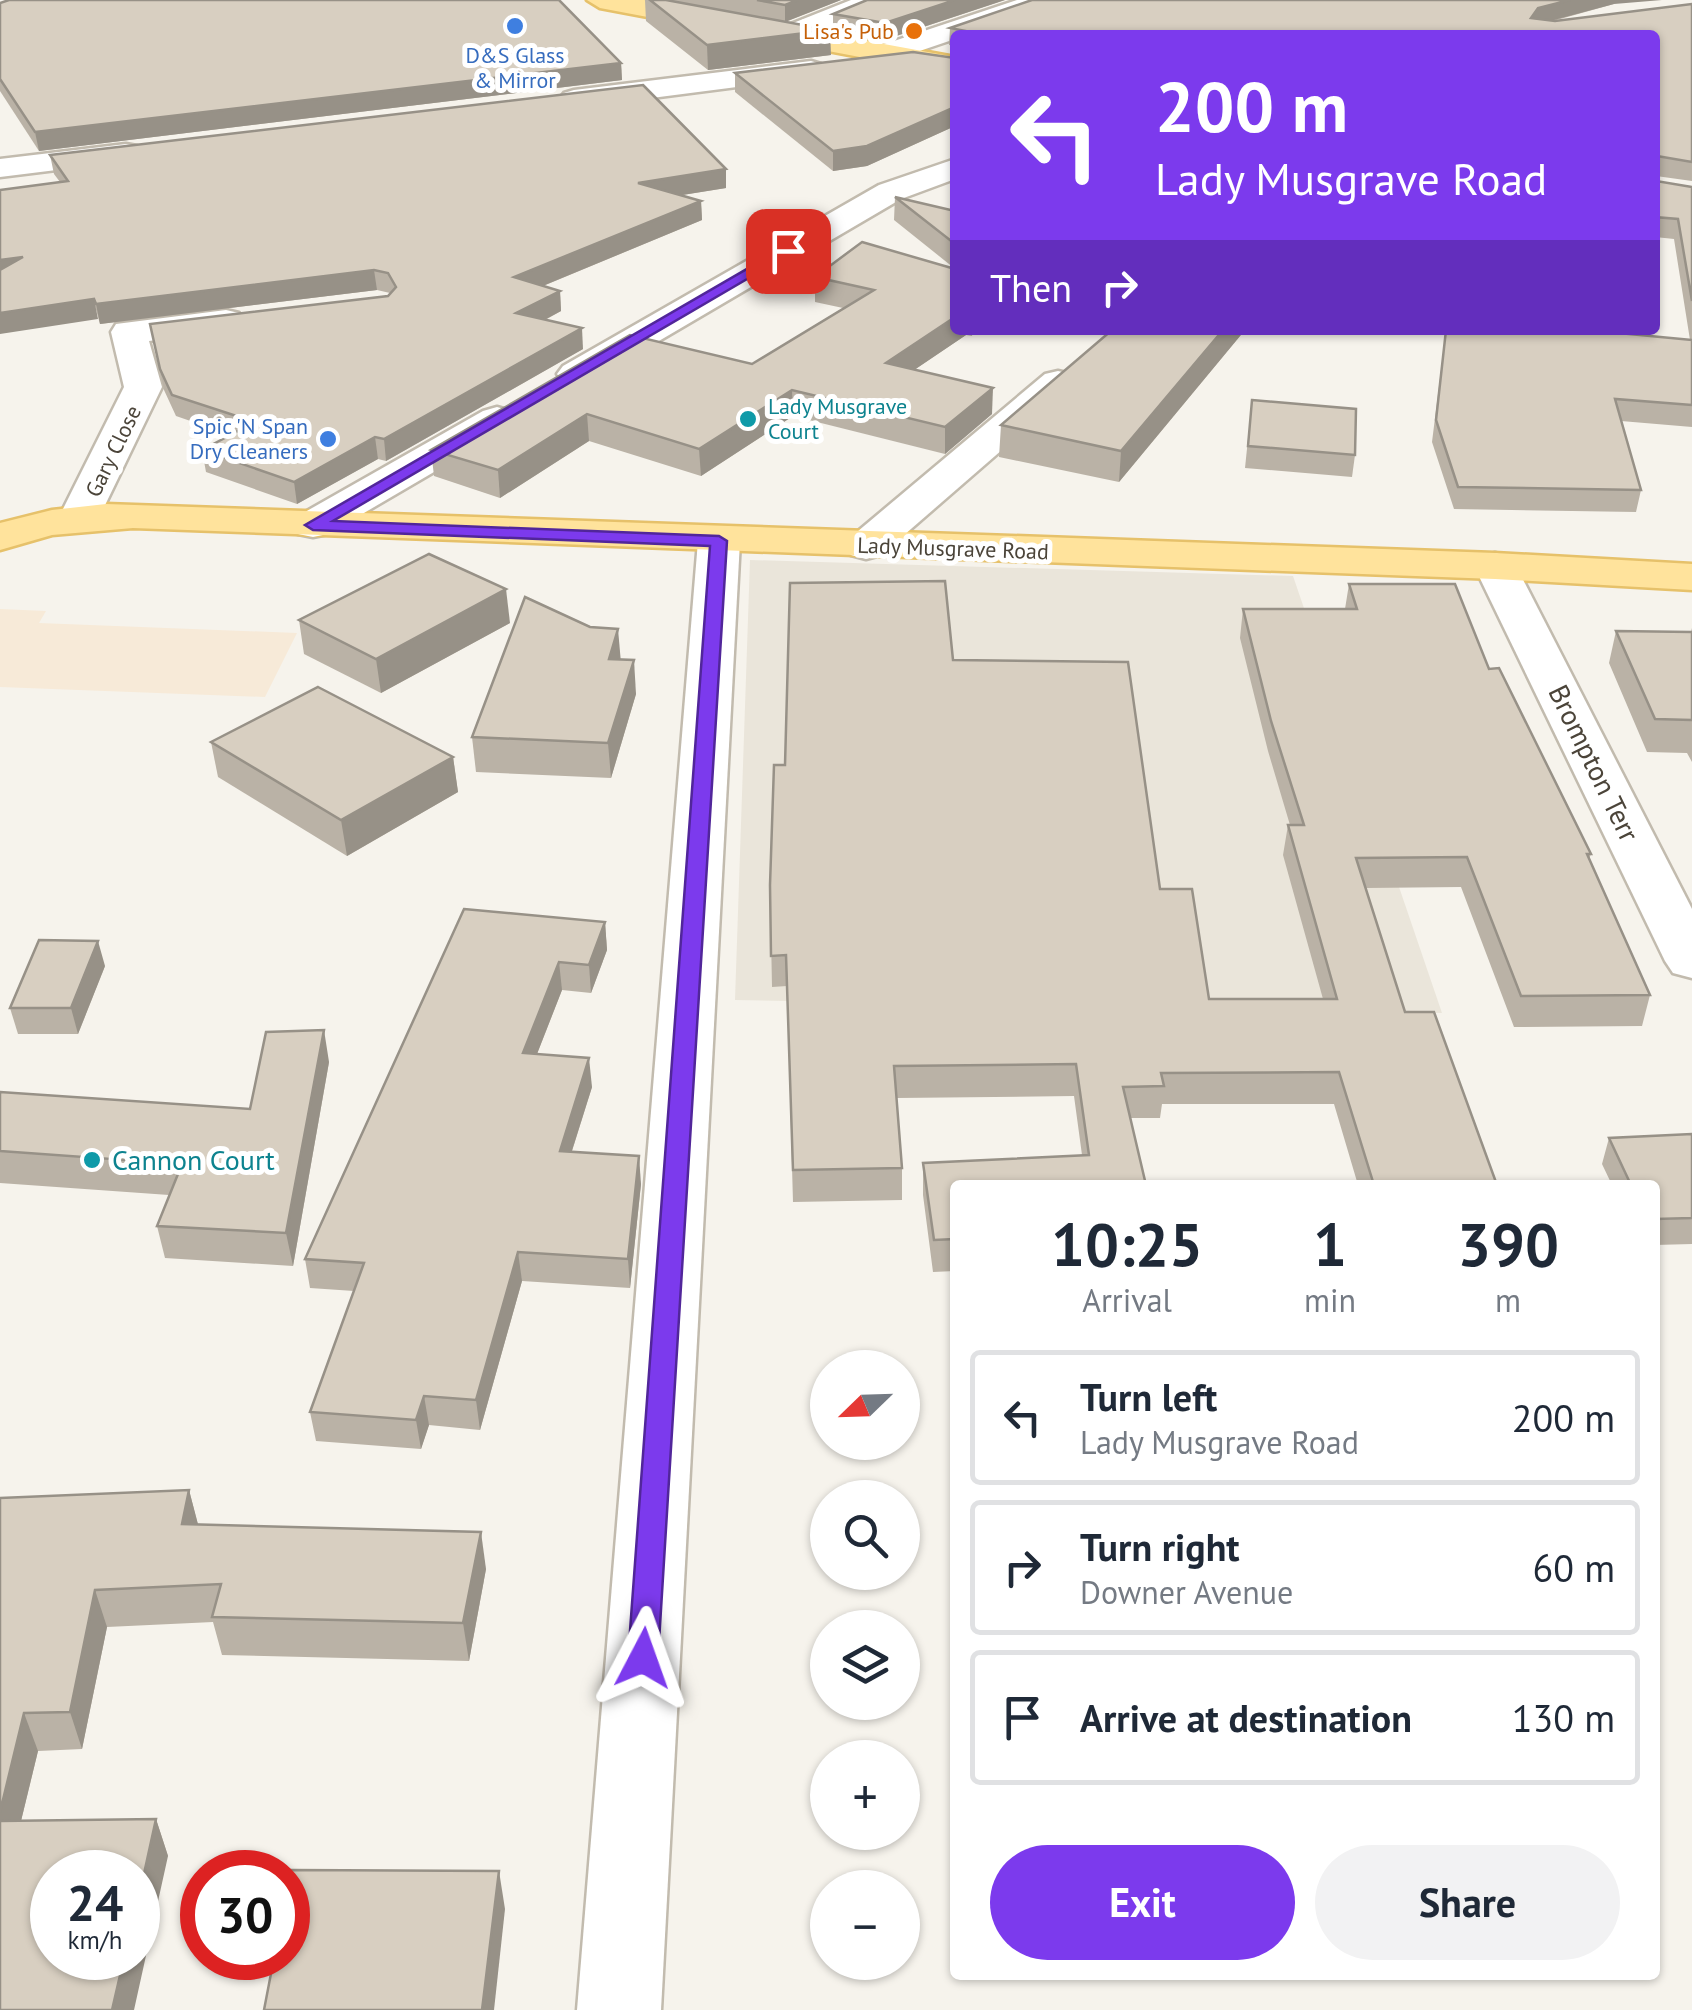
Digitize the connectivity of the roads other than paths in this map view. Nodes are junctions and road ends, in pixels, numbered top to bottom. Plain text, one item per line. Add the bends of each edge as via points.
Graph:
1 (600, 0) edge
2 (875, 0) edge
3 (1042, 0) edge
4 (952, 30) edge
5 (950, 31) edge
6 (788, 35) junction
7 (899, 56) junction
8 (950, 65) edge
9 (536, 104) edge
10 (159, 149) edge
11 (0, 168) edge
12 (950, 170) edge
13 (262, 317) edge
14 (1088, 358) edge
15 (78, 519) junction
16 (213, 521) junction
17 (313, 525) junction
18 (0, 537) edge
19 (719, 541) junction
20 (866, 546) junction
21 (1495, 566) junction
22 (1692, 577) edge
23 (0, 578) edge
24 (1692, 961) edge
25 (619, 2010) edge

1 - 6 main road
2 - 6 street
3 - 4 street
5 - 7 street
6 - 7 main road
7 - 8 main road
7 - 9 street
10 - 11 street
12 - 17 street via 890,192
13 - 15 street, Gary Close via 129,332 143,387
14 - 20 street
15 - 16 main road, Lady Musgrave Road via 144,514
15 - 18 main road, Lady Musgrave Road
16 - 17 main road, Lady Musgrave Road
16 - 23 main road, Lady Musgrave Road via 72,550
17 - 19 main road, Lady Musgrave Road
19 - 20 main road, Lady Musgrave Road
19 - 25 street
20 - 21 main road, Lady Musgrave Road
21 - 22 main road, Lady Musgrave Road
21 - 24 street, Brompton Terr

